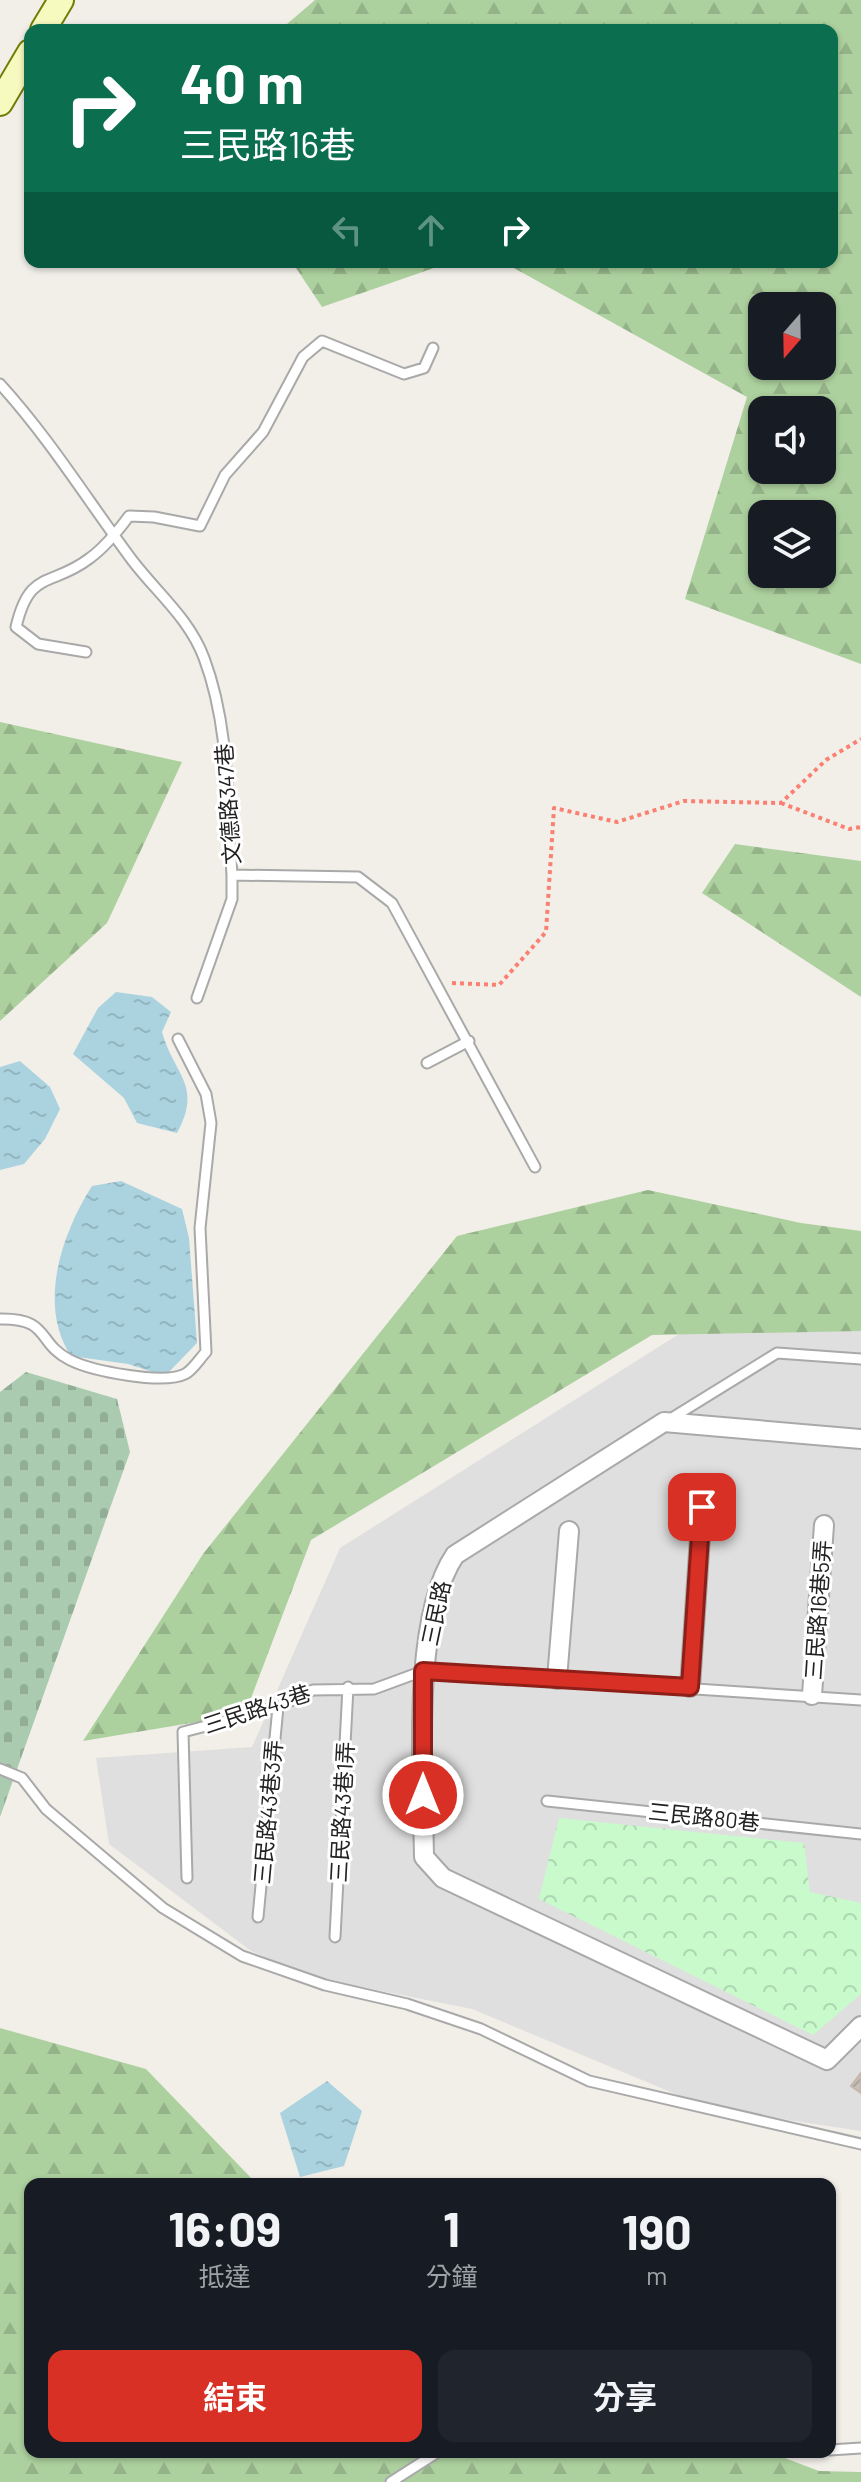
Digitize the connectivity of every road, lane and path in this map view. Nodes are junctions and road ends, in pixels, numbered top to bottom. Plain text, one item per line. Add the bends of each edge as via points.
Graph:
1 (61, 0) edge
2 (47, 24) edge
3 (24, 62) edge
4 (0, 103) edge
5 (433, 348) dead end
6 (0, 384) edge
7 (115, 535) junction
8 (86, 652) dead end
9 (861, 739) edge
10 (781, 803) junction
11 (861, 827) edge
12 (232, 875) junction
13 (434, 982) junction
14 (197, 998) dead end
15 (178, 1039) dead end
16 (469, 1041) junction
17 (427, 1063) dead end
18 (535, 1167) dead end
19 (0, 1319) edge
20 (861, 1359) edge
21 (664, 1422) junction
22 (861, 1439) edge
23 (702, 1507) dead end
24 (824, 1525) dead end
25 (569, 1531) dead end
26 (423, 1671) junction
27 (557, 1679) junction
28 (348, 1687) junction
29 (690, 1687) junction
30 (812, 1695) junction
31 (861, 1700) edge
32 (278, 1707) junction
33 (0, 1769) edge
34 (547, 1801) dead end
35 (861, 1834) edge
36 (187, 1878) dead end
37 (258, 1917) dead end
38 (335, 1937) dead end
39 (861, 2026) edge
40 (861, 2144) edge
41 (861, 2448) edge
42 (836, 2450) edge
43 (429, 2458) edge
44 (391, 2482) edge

1 - 2 main road
3 - 4 main road
5 - 7 lane via 424,368 404,374 322,341 303,357 263,432 225,475 200,526 129,516
6 - 7 lane, 文德路347巷 via 36,423
7 - 8 lane via 66,574 39,580 22,603 16,627 38,644
7 - 12 lane, 文德路347巷 via 190,626 204,658 223,725
9 - 10 path via 826,760
10 - 11 path via 849,829
10 - 13 path via 684,801 617,822 554,808 546,932 499,985
12 - 13 lane, 文德路347巷 via 358,877 392,903
12 - 14 lane via 232,899
13 - 16 lane, 文德路347巷
15 - 19 lane via 206,1094 211,1123 200,1228 206,1352 186,1374 159,1380 70,1360 40,1328 21,1319
16 - 17 lane
16 - 18 lane, 文德路347巷
20 - 21 lane via 777,1353
21 - 22 street
21 - 26 street, 三民路 via 455,1555 443,1572
23 - 29 street
24 - 30 street, 三民路16巷5弄
25 - 27 street
26 - 27 lane
26 - 28 lane, 三民路43巷 via 374,1689
26 - 39 street, 三民路 via 424,1857 443,1878 827,2060
27 - 29 lane
28 - 32 lane, 三民路43巷 via 313,1690
28 - 38 lane, 三民路43巷1弄
29 - 30 lane
30 - 31 lane
32 - 36 lane, 三民路43巷 via 183,1732
32 - 37 lane, 三民路43巷3弄
33 - 40 lane via 22,1778 56,1818 163,1908 242,1956 481,2029 589,2081
34 - 35 lane, 三民路80巷
41 - 42 lane
43 - 44 lane

